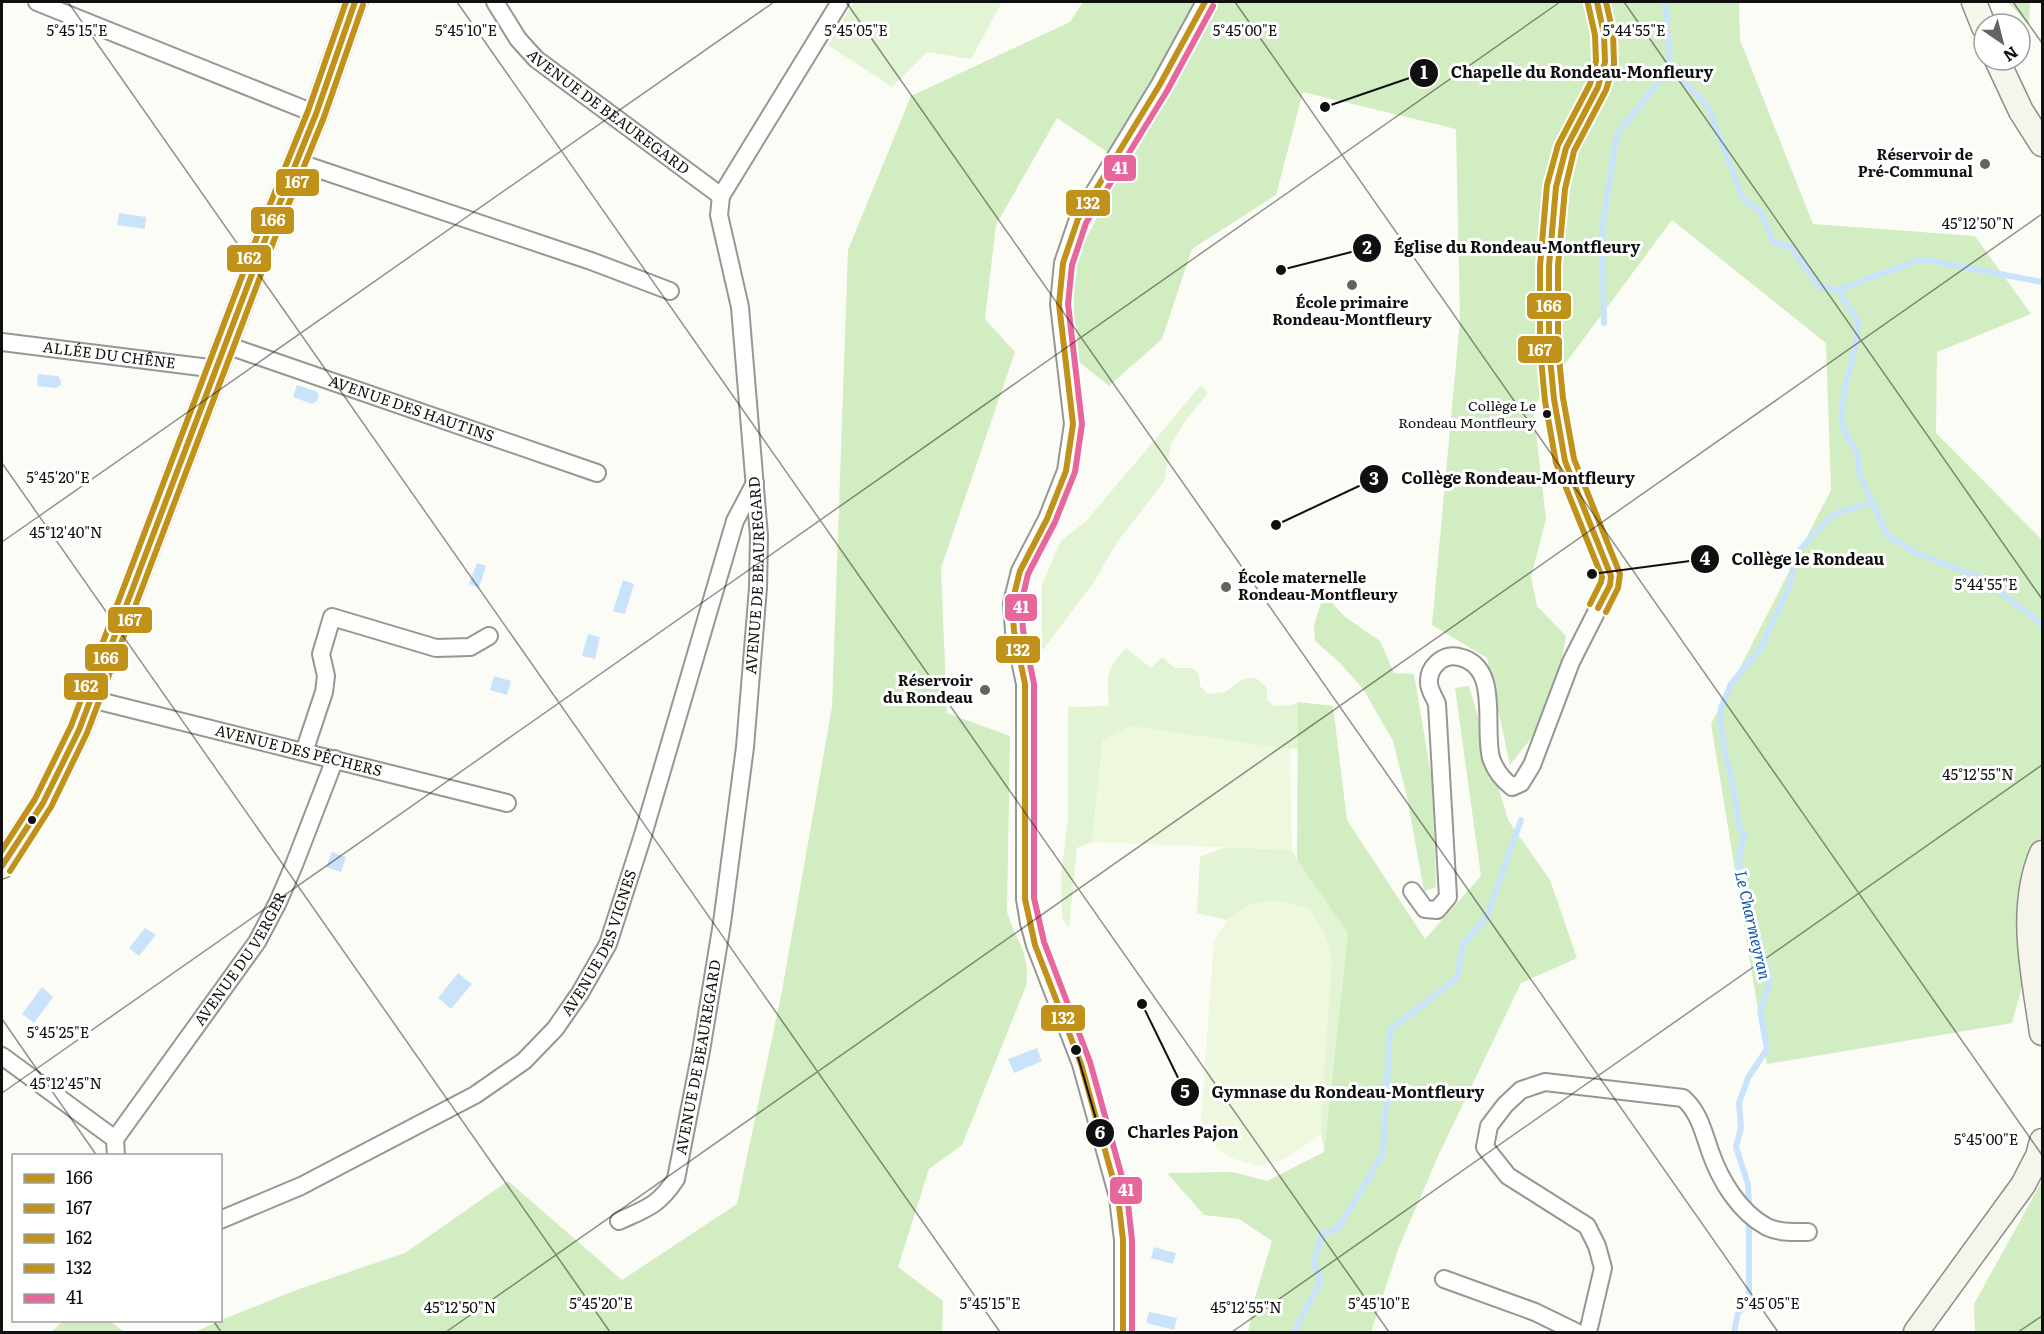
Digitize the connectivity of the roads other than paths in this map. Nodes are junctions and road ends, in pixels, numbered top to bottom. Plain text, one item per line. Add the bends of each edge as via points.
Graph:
1 (37, 2) edge
2 (355, 2) edge
3 (495, 2) edge
4 (840, 2) edge
5 (1205, 2) edge
6 (1597, 2) edge
7 (2003, 72) edge
8 (316, 114) junction
9 (2043, 144) edge
10 (297, 162) junction
11 (721, 196) junction
12 (669, 291) dead end
13 (2, 342) edge
14 (226, 345) junction
15 (217, 369) junction
16 (597, 473) dead end
17 (755, 483) junction
18 (489, 636) dead end
19 (91, 699) junction
20 (304, 752) junction
21 (335, 759) junction
22 (507, 803) dead end
23 (2043, 853) edge
24 (4, 858) edge
25 (1412, 891) dead end
26 (2043, 1033) edge
27 (2, 1056) edge
28 (2043, 1141) edge
29 (116, 1147) edge
30 (222, 1219) edge
31 (620, 1221) dead end
32 (1808, 1232) dead end
33 (1444, 1279) dead end
34 (1123, 1332) edge
35 (1576, 1332) edge
36 (1588, 1332) edge
37 (1916, 1332) edge

1 - 8 street
2 - 8 street
3 - 11 street, AVENUE DE BEAUREGARD via 536,59
4 - 11 street
5 - 34 street via 1078,219 1063,263 1059,304 1073,424 1066,471 1020,571 1012,603 1025,684 1025,898 1035,945 1080,1064 1118,1197 1123,1240
6 - 25 street via 1605,62 1598,87 1566,148 1556,187 1548,266 1549,348 1565,461 1611,576 1610,585 1570,662 1532,765 1521,783 1512,787 1505,781 1491,757 1486,684 1478,667 1468,659 1454,656 1443,658 1432,669 1429,684 1437,704 1448,897 1437,910 1425,909
7 - 9 street via 2021,111
8 - 10 street
10 - 12 street
10 - 14 street
11 - 17 street, AVENUE DE BEAUREGARD via 719,215 740,307
13 - 15 street, ALLÉE DU CHÊNE
14 - 15 street
14 - 16 street, AVENUE DES HAUTINS
15 - 19 street
17 - 30 street, AVENUE DES VIGNES via 735,521 608,944 555,1029 524,1061 475,1095 301,1186
17 - 31 street, AVENUE DE BEAUREGARD via 758,588 745,747 701,1051 676,1179 653,1205
18 - 20 street via 470,647 436,648 332,617 321,654 326,676 324,692
19 - 20 street, AVENUE DES PÊCHERS
19 - 24 street via 43,803
20 - 21 street, AVENUE DES PÊCHERS
21 - 22 street, AVENUE DES PÊCHERS
21 - 29 street, AVENUE DU VERGER via 294,865 257,942
23 - 26 street via 2033,888 2029,932
27 - 29 street
28 - 37 street via 2023,1185
32 - 36 street via 1768,1227 1743,1207 1719,1174 1693,1107 1683,1098 1545,1082 1521,1090 1489,1126 1485,1147 1509,1176 1587,1226 1603,1268
33 - 35 street via 1535,1312

